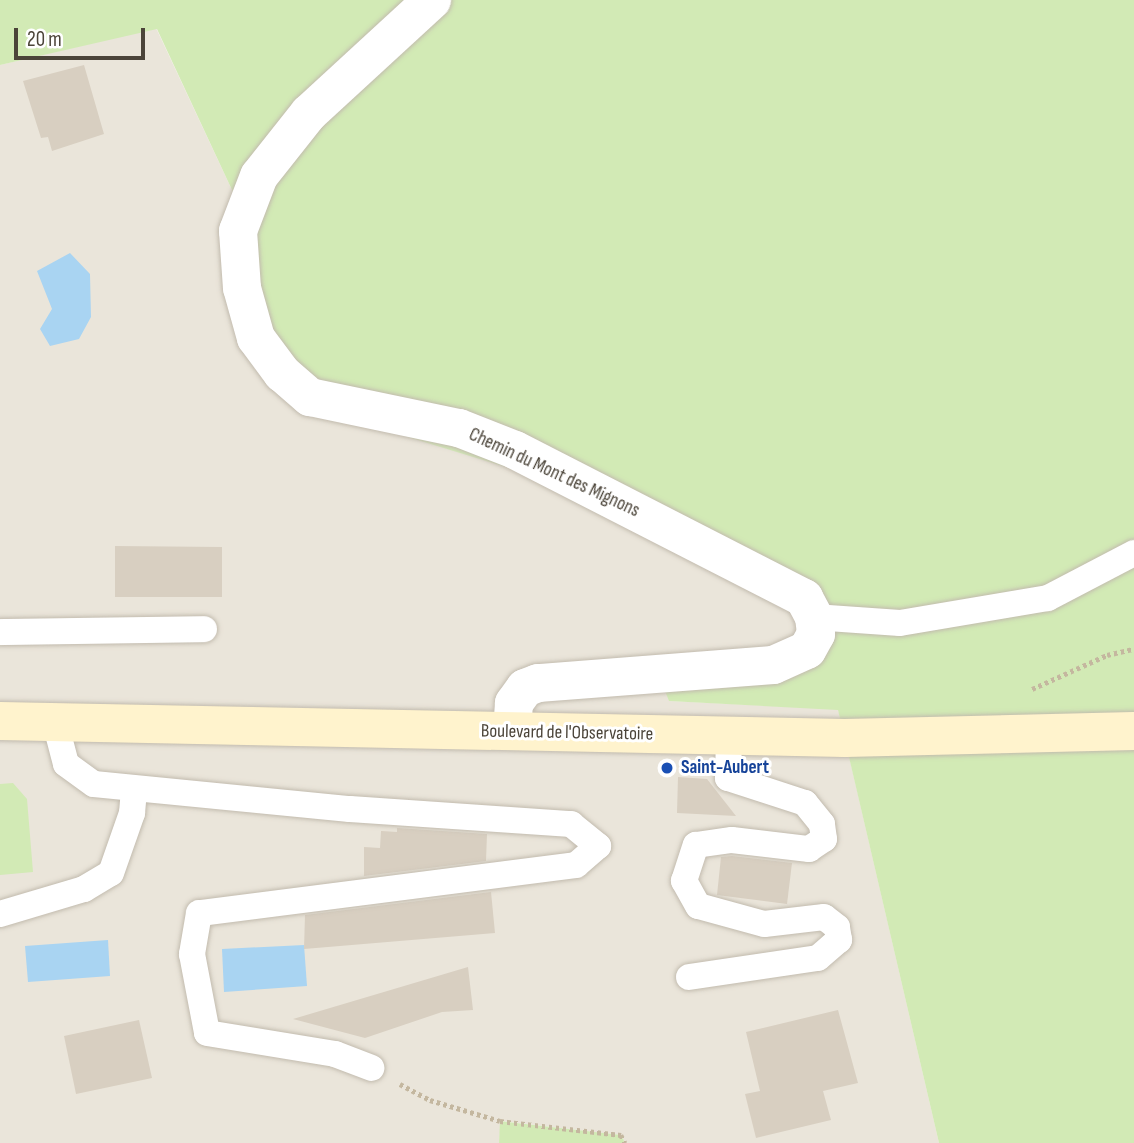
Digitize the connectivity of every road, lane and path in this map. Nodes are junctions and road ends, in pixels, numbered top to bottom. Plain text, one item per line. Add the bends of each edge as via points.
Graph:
1 (432, 0) edge
2 (1134, 553) edge
3 (814, 617) junction
4 (204, 629) dead end
5 (0, 632) edge
6 (1134, 649) edge
7 (0, 722) edge
8 (55, 722) junction
9 (512, 731) junction
10 (1134, 731) edge
11 (989, 735) junction
12 (729, 737) junction
13 (134, 789) junction
14 (0, 914) edge
15 (689, 977) dead end
16 (371, 1068) joint
17 (625, 1143) edge

1 - 3 street, Chemin du Mont des Mignons via 309,113 259,176 238,231 242,288 256,338 282,373 310,397 459,428 514,450 804,598
2 - 3 lane via 1048,598 900,623
3 - 9 street via 816,634 807,650 773,665 525,688 514,703
4 - 5 lane
6 - 11 path via 1107,654 1017,696
7 - 8 main road, Boulevard de l'Observatoire
8 - 9 main road, Boulevard de l'Observatoire
8 - 13 lane via 66,764 94,784
9 - 12 main road, Boulevard de l'Observatoire
10 - 11 main road, Boulevard de l'Observatoire
11 - 12 main road, Boulevard de l'Observatoire
12 - 15 lane via 728,778 805,803 822,824 824,839 809,849 732,840 696,845 684,881 698,906 764,924 824,916 837,927 839,940 818,958
13 - 14 lane via 132,813 111,873 84,889
13 - 16 lane via 571,824 598,846 576,865 199,913 192,954 207,1033 335,1054
16 - 17 path via 430,1100 500,1121 621,1135

